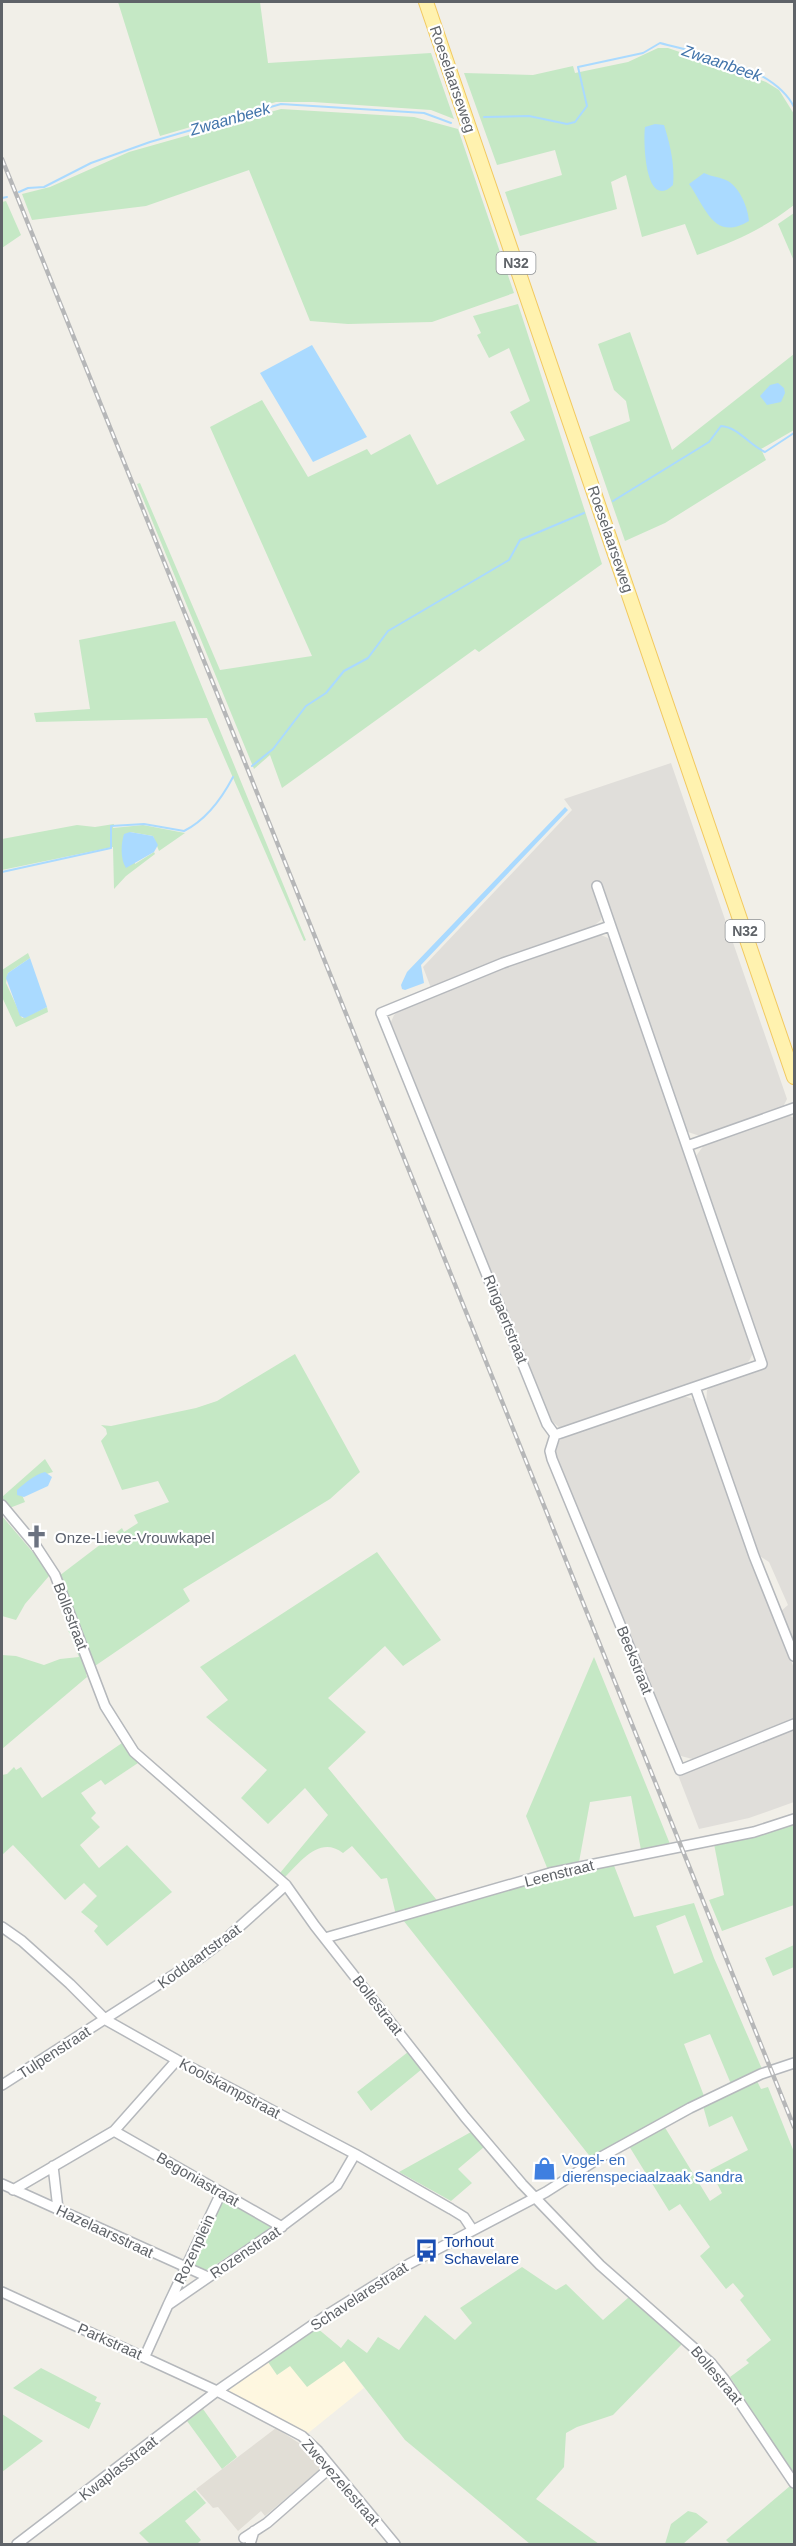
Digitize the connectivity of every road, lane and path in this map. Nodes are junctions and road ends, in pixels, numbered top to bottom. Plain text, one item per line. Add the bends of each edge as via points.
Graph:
1 (426, 2) edge
2 (597, 886) dead end
3 (610, 926) junction
4 (795, 1077) edge
5 (795, 1108) edge
6 (687, 1146) junction
7 (695, 1387) junction
8 (555, 1435) junction
9 (2, 1505) edge
10 (795, 1656) edge
11 (795, 1724) edge
12 (795, 1819) edge
13 (286, 1885) junction
14 (2, 1927) edge
15 (325, 1938) junction
16 (106, 2020) junction
17 (177, 2061) junction
18 (795, 2063) edge
19 (2, 2085) edge
20 (114, 2131) junction
21 (355, 2154) junction
22 (53, 2166) junction
23 (2, 2184) edge
24 (13, 2190) junction
25 (220, 2193) junction
26 (535, 2197) junction
27 (58, 2209) junction
28 (282, 2227) junction
29 (471, 2229) junction
30 (184, 2267) junction
31 (208, 2277) junction
32 (2, 2292) edge
33 (168, 2305) junction
34 (145, 2356) junction
35 (218, 2391) junction
36 (332, 2467) junction
37 (795, 2483) edge
38 (247, 2541) edge
39 (17, 2544) edge
40 (395, 2544) edge

1 - 4 main road, Roeselaarseweg / N32
2 - 3 street
3 - 6 street
3 - 8 street, Ringaertstraat via 503,963 381,1013 547,1424
5 - 6 street
6 - 7 street via 762,1364
7 - 8 street
7 - 10 street via 754,1556
8 - 11 street, Beekstraat via 552,1459 680,1770
9 - 13 street, Bollestraat via 55,1575 105,1706 134,1752
12 - 15 street, Leenstraat via 754,1832 550,1873
13 - 15 street, Bollestraat
13 - 16 street, Koddaartstraat via 228,1938
14 - 16 street, Koolskampstraat
15 - 26 street, Bollestraat via 465,2117
16 - 17 street, Koolskampstraat
16 - 19 street, Tulpenstraat
17 - 20 street
17 - 21 street, Koolskampstraat
18 - 26 street, Schavelarestraat via 761,2074 690,2108
20 - 22 street
20 - 25 street, Begoniastraat
21 - 28 street, Rozenstraat via 337,2185
21 - 29 street, Koolskampstraat via 464,2217
22 - 24 street
22 - 27 street
23 - 24 street, Hazelaarsstraat
24 - 27 street, Hazelaarsstraat
25 - 28 street, Begoniastraat
25 - 30 street, Rozenplein
26 - 29 street, Schavelarestraat
26 - 37 street, Bollestraat via 600,2265 711,2363
27 - 30 street, Hazelaarsstraat
28 - 31 street, Rozenstraat
29 - 35 street, Schavelarestraat via 330,2313
30 - 31 street, Hazelaarsstraat
30 - 33 street, Rozenplein
31 - 33 street, Rozenstraat
32 - 34 street, Parkstraat
33 - 34 street
34 - 35 street, Parkstraat
35 - 36 street, Zwevezelestraat via 302,2436
35 - 39 street, Kwaplasstraat
36 - 38 street via 254,2530
36 - 40 street, Zwevezelestraat

